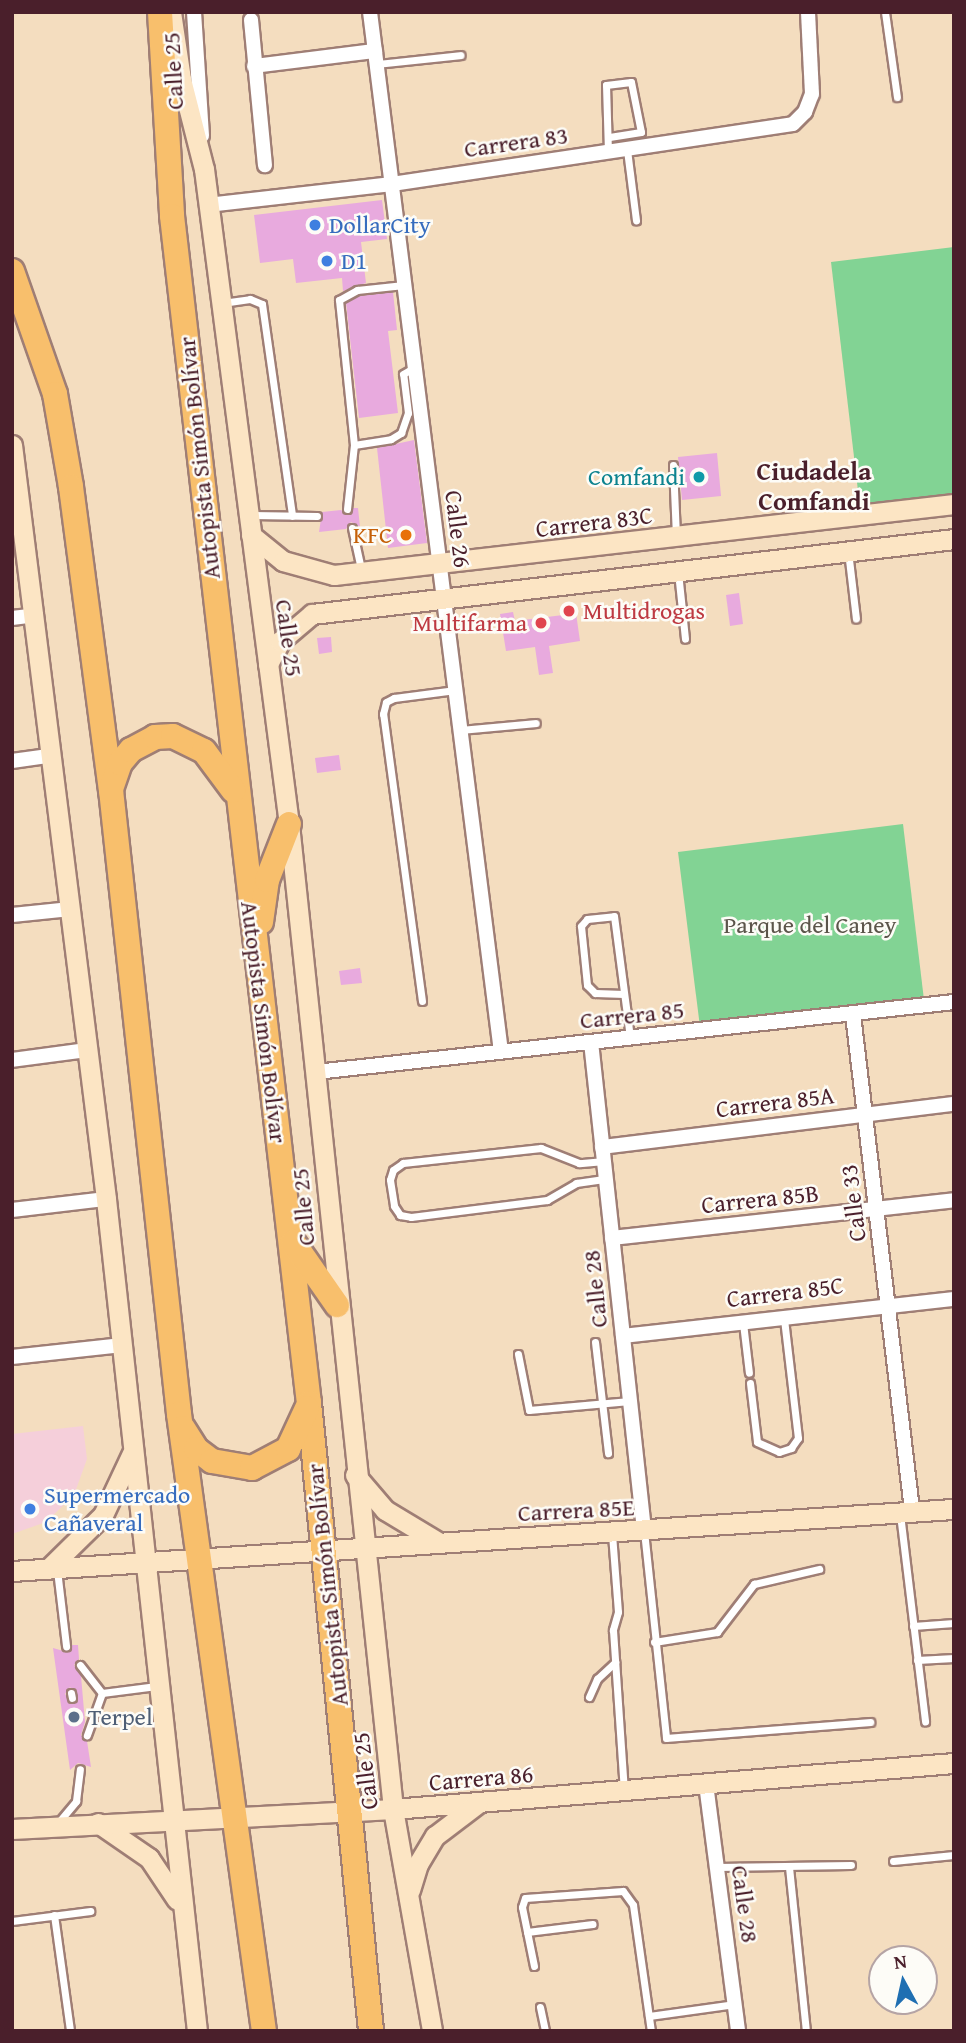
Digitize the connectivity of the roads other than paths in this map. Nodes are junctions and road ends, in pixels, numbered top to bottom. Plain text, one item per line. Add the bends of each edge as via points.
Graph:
1 (160, 12) edge
2 (171, 12) edge
3 (194, 12) edge
4 (370, 12) edge
5 (808, 12) edge
6 (885, 12) edge
7 (251, 20) dead end
8 (461, 55) dead end
9 (376, 57) junction
10 (254, 66) junction
11 (897, 97) dead end
12 (640, 132) junction
13 (609, 137) junction
14 (643, 147) junction
15 (627, 150) junction
16 (608, 152) junction
17 (265, 165) dead end
18 (204, 169) junction
19 (391, 184) junction
20 (208, 205) junction
21 (636, 220) dead end
22 (12, 271) edge
23 (404, 285) junction
24 (220, 303) junction
25 (415, 367) junction
26 (354, 446) junction
27 (13, 456) edge
28 (673, 466) dead end
29 (954, 504) edge
30 (347, 509) dead end
31 (915, 509) junction
32 (248, 514) junction
33 (292, 516) junction
34 (317, 516) dead end
35 (833, 519) junction
36 (352, 528) dead end
37 (251, 535) junction
38 (677, 537) junction
39 (954, 539) edge
40 (919, 543) junction
41 (842, 552) junction
42 (439, 564) junction
43 (678, 571) junction
44 (362, 573) junction
45 (444, 598) junction
46 (36, 615) junction
47 (12, 618) edge
48 (856, 619) dead end
49 (685, 639) dead end
50 (268, 664) junction
51 (455, 690) junction
52 (536, 723) dead end
53 (460, 730) junction
54 (49, 757) junction
55 (12, 761) edge
56 (111, 790) junction
57 (235, 793) junction
58 (289, 824) junction
59 (71, 909) junction
60 (12, 915) edge
61 (258, 968) junction
62 (624, 994) junction
63 (422, 1000) dead end
64 (954, 1002) edge
65 (853, 1015) junction
66 (630, 1038) junction
67 (591, 1042) junction
68 (87, 1050) junction
69 (500, 1052) junction
70 (12, 1060) edge
71 (316, 1072) junction
72 (954, 1104) edge
73 (865, 1114) junction
74 (603, 1154) junction
75 (606, 1179) junction
76 (106, 1199) junction
77 (954, 1200) edge
78 (876, 1209) junction
79 (12, 1210) edge
80 (612, 1238) junction
81 (291, 1239) junction
82 (954, 1299) edge
83 (337, 1305) junction
84 (888, 1305) junction
85 (784, 1318) junction
86 (743, 1322) junction
87 (623, 1336) junction
88 (595, 1342) dead end
89 (122, 1345) junction
90 (518, 1354) dead end
91 (12, 1357) edge
92 (749, 1373) dead end
93 (750, 1383) dead end
94 (630, 1401) junction
95 (309, 1403) junction
96 (603, 1404) junction
97 (179, 1414) junction
98 (135, 1446) junction
99 (608, 1453) dead end
100 (355, 1475) junction
101 (954, 1509) edge
102 (906, 1511) junction
103 (644, 1531) junction
104 (612, 1533) junction
105 (439, 1543) junction
106 (363, 1548) junction
107 (324, 1550) junction
108 (201, 1559) junction
109 (144, 1562) junction
110 (52, 1569) junction
111 (820, 1569) dead end
112 (12, 1571) edge
113 (954, 1623) edge
114 (914, 1626) junction
115 (654, 1642) junction
116 (66, 1646) dead end
117 (954, 1658) edge
118 (918, 1660) junction
119 (615, 1662) junction
120 (80, 1665) dead end
121 (157, 1686) junction
122 (102, 1693) junction
123 (589, 1697) dead end
124 (870, 1722) dead end
125 (925, 1722) dead end
126 (87, 1735) dead end
127 (954, 1763) edge
128 (80, 1769) dead end
129 (706, 1784) junction
130 (625, 1790) junction
131 (480, 1803) junction
132 (393, 1810) junction
133 (348, 1811) junction
134 (234, 1815) junction
135 (172, 1819) junction
136 (97, 1823) junction
137 (55, 1826) junction
138 (12, 1829) edge
139 (954, 1855) edge
140 (892, 1861) dead end
141 (851, 1865) dead end
142 (717, 1867) junction
143 (789, 1867) junction
144 (408, 1898) junction
145 (90, 1911) dead end
146 (54, 1915) junction
147 (183, 1917) junction
148 (12, 1921) edge
149 (593, 1924) dead end
150 (527, 1933) junction
151 (534, 1966) dead end
152 (735, 2004) junction
153 (540, 2007) dead end
154 (649, 2016) junction
155 (70, 2031) edge
156 (197, 2031) edge
157 (264, 2031) edge
158 (371, 2031) edge
159 (432, 2031) edge
160 (545, 2031) edge
161 (651, 2031) edge
162 (738, 2031) edge
163 (806, 2031) edge

1 - 57 highway, Autopista Simón Bolívar via 172,216
2 - 18 street, Calle 25 via 181,79
3 - 18 street, Calle 25
4 - 9 street, Calle 26
5 - 14 street, Carrera 83 via 812,94 805,113 793,124
6 - 11 lane
7 - 10 street
8 - 9 lane
9 - 10 street
9 - 19 street, Calle 26
10 - 17 street
12 - 13 lane
12 - 13 lane via 634,86 612,82 606,92
12 - 14 lane
13 - 16 lane
14 - 15 street, Carrera 83
15 - 16 street, Carrera 83
15 - 21 lane
16 - 19 street, Carrera 83
18 - 20 street, Calle 25
19 - 20 street, Carrera 83
19 - 23 street, Calle 26
20 - 24 street, Calle 25
22 - 56 highway via 55,394
23 - 25 street, Calle 26
23 - 26 lane via 357,290 339,300
24 - 32 street, Calle 25
24 - 33 lane via 250,299 262,304
25 - 26 lane via 403,374 408,413 401,433
25 - 42 street, Calle 26
26 - 30 lane
27 - 46 street
28 - 38 lane
29 - 31 street, Carrera 83C
31 - 35 street, Carrera 83C
31 - 40 street via 904,528
32 - 33 lane
32 - 37 street, Calle 25
33 - 34 lane
35 - 38 street, Carrera 83C
35 - 41 street via 844,524 848,535
36 - 44 lane
37 - 44 street, Carrera 83C via 283,561 311,571
37 - 50 street, Calle 25
38 - 42 street, Carrera 83C
39 - 40 street
40 - 41 street
41 - 43 street
41 - 48 lane
42 - 44 street, Carrera 83C
42 - 45 street, Calle 26
43 - 45 street
43 - 49 lane
45 - 50 street via 312,614 280,641
45 - 51 street, Calle 26
46 - 47 street
46 - 54 street
50 - 58 street, Calle 25
51 - 53 street, Calle 26
51 - 63 lane via 394,698 386,702 383,714
52 - 53 lane
53 - 69 street, Calle 26
54 - 55 street
54 - 59 street
56 - 57 highway via 116,771 131,750 155,737 173,736 189,740 210,756
56 - 97 highway
57 - 61 highway, Autopista Simón Bolívar
58 - 61 highway via 267,880
58 - 71 street, Calle 25
59 - 60 street
59 - 68 street
61 - 81 highway, Autopista Simón Bolívar
62 - 62 lane via 595,993 587,985 581,926 587,919 614,916
62 - 66 lane
64 - 65 street, Carrera 85
65 - 66 street, Carrera 85
65 - 73 street, Calle 33
66 - 67 street, Carrera 85
67 - 69 street, Carrera 85
67 - 74 street, Calle 28
68 - 70 street
68 - 76 street
69 - 71 street, Carrera 85
71 - 83 street, Calle 25
72 - 73 street, Carrera 85A
73 - 74 street, Carrera 85A
73 - 78 street, Calle 33
74 - 75 street, Calle 28
74 - 75 lane via 579,1163 541,1148 403,1163 393,1170 390,1180 394,1206 400,1215 411,1217 547,1200 576,1182
75 - 80 street, Calle 28
76 - 79 street
76 - 89 street
77 - 78 street, Carrera 85B
78 - 80 street, Carrera 85B
78 - 84 street, Calle 33
80 - 87 street, Calle 28
81 - 83 highway
81 - 95 highway, Autopista Simón Bolívar
82 - 84 street, Carrera 85C
83 - 100 street, Calle 25
84 - 85 street, Carrera 85C
84 - 102 street, Calle 33
85 - 86 street, Carrera 85C
85 - 93 lane via 798,1438 791,1448 779,1452 757,1442
86 - 87 street, Carrera 85C
86 - 92 lane
87 - 94 street, Calle 28
88 - 96 lane
89 - 91 street
89 - 98 street
90 - 96 lane via 530,1410
94 - 96 lane
94 - 103 street, Calle 28
95 - 97 highway via 288,1449 271,1461 242,1469 204,1456 185,1433
95 - 107 highway, Autopista Simón Bolívar
96 - 99 lane
97 - 108 highway
98 - 109 street
98 - 110 street via 103,1515
100 - 105 street via 385,1510
100 - 106 street, Calle 25
101 - 102 street, Carrera 85E
102 - 103 street, Carrera 85E
102 - 114 lane
103 - 104 street, Carrera 85E
103 - 115 lane
104 - 105 street, Carrera 85E
104 - 119 lane via 618,1612 613,1630
105 - 106 street, Carrera 85E
106 - 107 street, Carrera 85E
106 - 132 street, Calle 25
107 - 108 street, Carrera 85E
107 - 133 highway, Autopista Simón Bolívar
108 - 109 street
108 - 134 highway
109 - 110 street
109 - 121 street
110 - 112 street
110 - 116 lane
111 - 115 lane via 754,1584 717,1632
113 - 114 lane
114 - 118 lane
115 - 124 lane via 666,1738
117 - 118 lane
118 - 125 lane
119 - 123 lane via 597,1679
119 - 130 lane
120 - 122 lane
121 - 122 lane
121 - 135 street
122 - 126 lane
127 - 129 street, Carrera 86
128 - 137 lane via 76,1801
129 - 130 street, Carrera 86
129 - 142 street, Calle 28
130 - 131 street, Carrera 86
131 - 132 street, Carrera 86
131 - 144 street via 435,1836 418,1864
132 - 133 street, Carrera 86
132 - 144 street, Calle 25
133 - 134 street, Carrera 86
133 - 158 highway, Autopista Simón Bolívar
134 - 135 street, Carrera 86
134 - 157 highway
135 - 136 street, Carrera 86
135 - 147 street
136 - 137 street, Carrera 86
136 - 147 street via 149,1858 170,1885
137 - 138 street, Carrera 86
139 - 140 lane
141 - 143 lane
142 - 143 lane
142 - 152 street, Calle 28
143 - 163 lane
144 - 159 street, Calle 25
145 - 146 lane
146 - 148 lane
146 - 155 lane
147 - 156 street
149 - 150 lane
150 - 151 lane
150 - 154 lane via 522,1907 525,1898 623,1891 633,1905
152 - 154 lane
152 - 162 street, Calle 28
153 - 160 lane
154 - 161 lane

